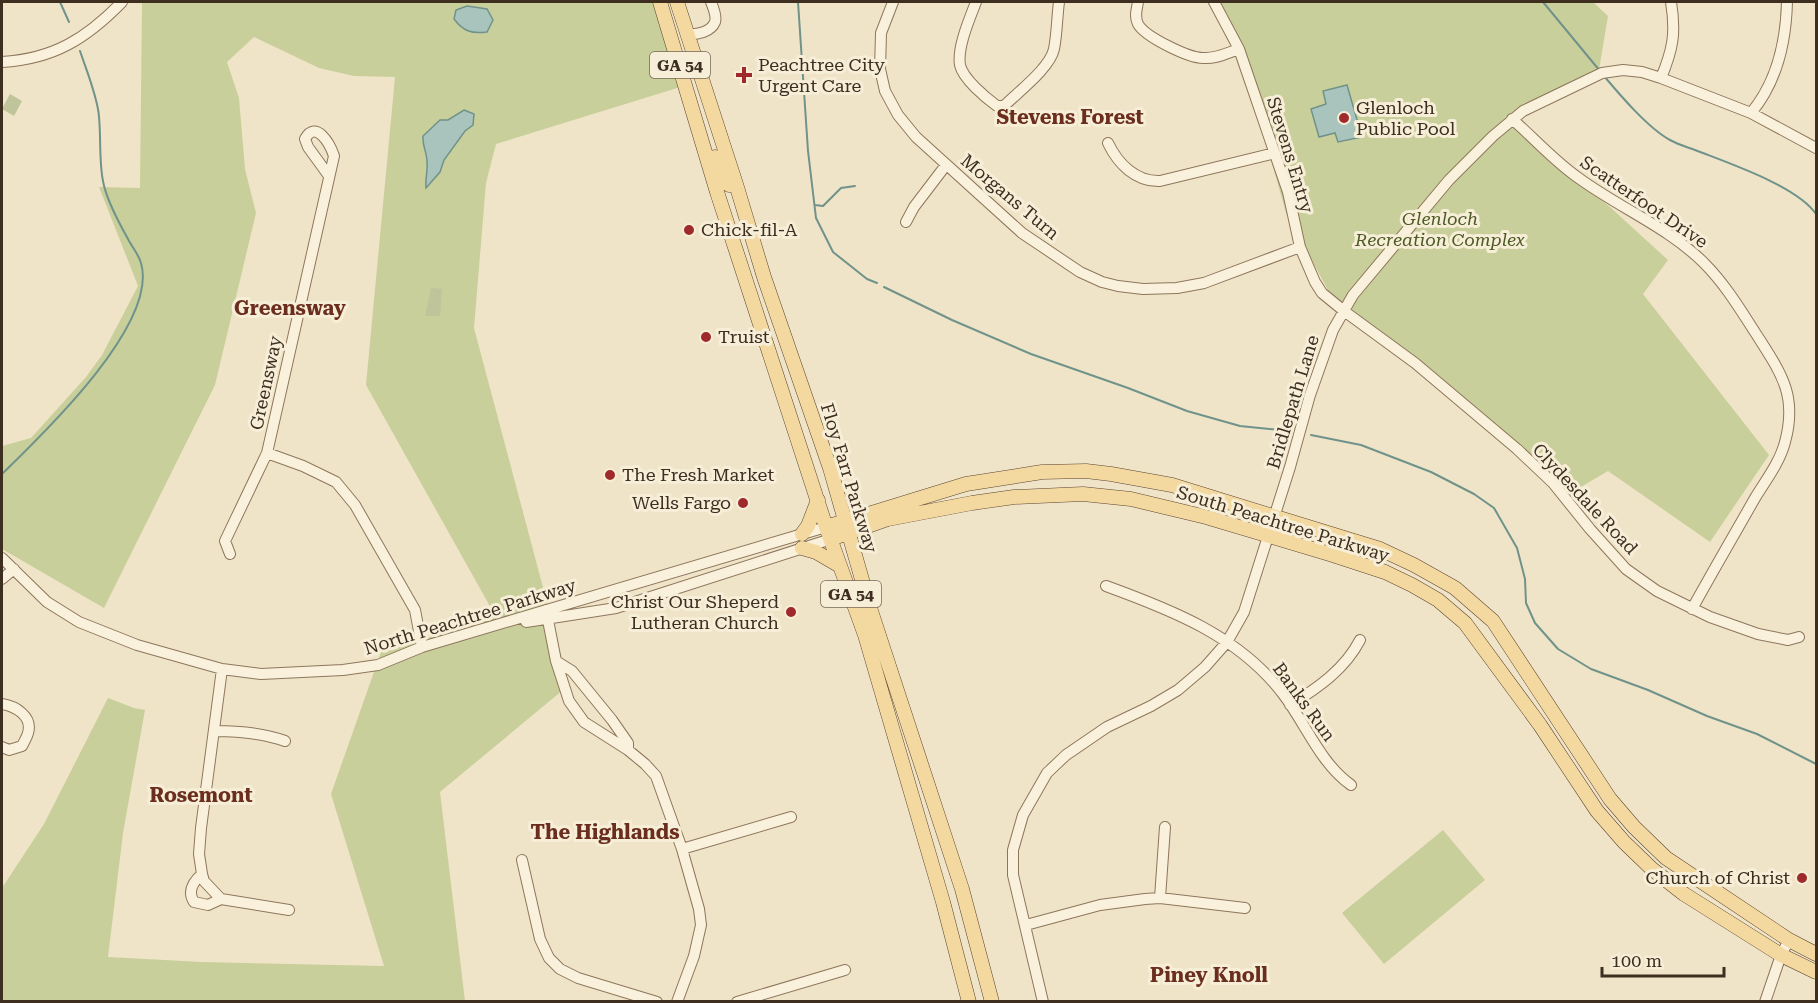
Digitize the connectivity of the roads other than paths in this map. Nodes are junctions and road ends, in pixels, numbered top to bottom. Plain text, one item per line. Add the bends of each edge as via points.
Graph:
1 (123, 2) edge
2 (660, 2) edge
3 (677, 2) edge
4 (711, 2) edge
5 (893, 2) edge
6 (976, 2) edge
7 (1059, 2) edge
8 (1138, 2) edge
9 (1214, 2) edge
10 (1671, 2) edge
11 (1787, 2) edge
12 (687, 34) junction
13 (1239, 49) junction
14 (2, 62) edge
15 (1661, 78) junction
16 (1751, 113) junction
17 (1512, 119) junction
18 (698, 129) junction
19 (1108, 143) dead end
20 (1816, 148) edge
21 (1275, 153) junction
22 (946, 165) junction
23 (329, 176) dead end
24 (736, 184) junction
25 (717, 192) junction
26 (906, 222) dead end
27 (1300, 247) junction
28 (764, 277) junction
29 (1344, 311) junction
30 (267, 453) junction
31 (837, 494) junction
32 (818, 500) junction
33 (875, 517) junction
34 (1274, 517) junction
35 (846, 527) junction
36 (829, 533) junction
37 (1269, 536) junction
38 (802, 541) junction
39 (230, 554) dead end
40 (731, 555) junction
41 (2, 558) edge
42 (857, 562) junction
43 (840, 566) junction
44 (14, 569) junction
45 (737, 569) junction
46 (2, 579) edge
47 (1106, 586) dead end
48 (1692, 609) junction
49 (547, 614) junction
50 (1798, 637) dead end
51 (1360, 640) dead end
52 (1227, 642) junction
53 (422, 647) junction
54 (556, 661) junction
55 (222, 669) junction
56 (2, 704) edge
57 (1290, 705) junction
58 (215, 731) junction
59 (285, 741) dead end
60 (2, 747) edge
61 (628, 750) junction
62 (1352, 785) dead end
63 (791, 818) dead end
64 (1165, 827) dead end
65 (682, 849) junction
66 (522, 860) dead end
67 (202, 874) junction
68 (221, 898) junction
69 (1160, 898) junction
70 (1245, 908) dead end
71 (289, 910) dead end
72 (1026, 925) junction
73 (1789, 940) junction
74 (1816, 954) edge
75 (1781, 955) junction
76 (845, 970) dead end
77 (1816, 972) edge
78 (657, 1002) edge
79 (677, 1002) edge
80 (737, 1002) edge
81 (969, 1002) edge
82 (992, 1002) edge
83 (1043, 1002) edge
84 (1765, 1002) edge

1 - 14 street via 98,24 49,54
2 - 18 main road, Floy Farr Parkway / GA 54
3 - 12 main road, Floy Farr Parkway / GA 54
4 - 12 street via 715,21 701,33
5 - 22 street, Morgans Turn via 881,33 881,80 904,124
6 - 7 street via 963,39 960,66 965,76 997,106 1004,106 1052,57
8 - 13 street via 1138,24 1181,52 1197,58 1215,58
9 - 13 street, Stevens Entry
10 - 15 street via 1674,32
11 - 16 street via 1777,64
12 - 24 main road, Floy Farr Parkway / GA 54
13 - 21 street, Stevens Entry
15 - 16 street, Bridlepath Lane
15 - 17 street, Bridlepath Lane via 1623,70 1599,75
16 - 20 street, Bridlepath Lane
17 - 29 street, Bridlepath Lane via 1445,184 1367,277
17 - 48 street, Scatterfoot Drive via 1580,179 1704,263 1734,299 1780,370 1790,415 1784,445
18 - 24 main road via 708,137 725,181
18 - 25 main road, Floy Farr Parkway / GA 54
19 - 21 street via 1123,166 1150,182
21 - 27 street, Stevens Entry
22 - 26 street
22 - 27 street, Morgans Turn via 1022,233 1080,272 1118,286 1143,289 1204,284
23 - 30 street, Greensway
24 - 28 main road, Floy Farr Parkway / GA 54
25 - 28 main road via 732,202 755,269
25 - 32 main road, Floy Farr Parkway / GA 54
27 - 29 street, Stevens Entry via 1322,293
28 - 31 main road, Floy Farr Parkway / GA 54
29 - 34 street, Bridlepath Lane via 1322,358
29 - 48 street, Clydesdale Road via 1415,363 1516,449 1553,483 1626,569
30 - 39 street, Greensway via 225,541
30 - 53 street via 336,482 355,505 415,610
31 - 33 main road
31 - 35 main road, Floy Farr Parkway / GA 54
32 - 36 main road, Floy Farr Parkway / GA 54
32 - 38 main road
33 - 34 main road, South Peachtree Parkway via 966,484 1065,471 1172,485
33 - 35 main road, South Peachtree Parkway
33 - 37 main road, South Peachtree Parkway via 888,519 1014,497 1083,494 1131,499
33 - 42 main road
34 - 37 street, Bridlepath Lane
34 - 73 main road, South Peachtree Parkway via 1380,549 1455,588 1492,621 1606,794 1634,827 1666,858
35 - 36 main road, South Peachtree Parkway
35 - 42 main road, Floy Farr Parkway / GA 54
36 - 38 street, North Peachtree Parkway
36 - 43 main road, Floy Farr Parkway / GA 54
37 - 52 street, Bridlepath Lane via 1244,612
37 - 75 main road, South Peachtree Parkway via 1385,572 1438,600 1465,623 1490,654 1597,811 1624,842 1684,894
38 - 40 street, North Peachtree Parkway
38 - 43 main road
38 - 45 street, North Peachtree Parkway
40 - 45 street
40 - 49 street, North Peachtree Parkway
41 - 44 street, North Peachtree Parkway
42 - 82 main road, Floy Farr Parkway / GA 54 via 962,889
43 - 81 main road, Floy Farr Parkway / GA 54 via 909,783
44 - 46 street
44 - 55 street, North Peachtree Parkway via 47,602 79,622 137,645
45 - 49 street, North Peachtree Parkway via 616,608
47 - 52 street, Banks Run via 1187,618
48 - 50 street, Clydesdale Road via 1758,634 1788,640
49 - 53 street, North Peachtree Parkway
49 - 54 street
51 - 57 street via 1349,658 1325,681
52 - 57 street, Banks Run via 1266,674
52 - 72 street, Bridlepath Lane via 1178,690 1107,727 1047,773 1023,815 1013,850 1013,875
53 - 55 street, North Peachtree Parkway via 378,665 343,670 261,674
54 - 61 street via 572,671 612,720 628,743
54 - 61 street via 569,701 584,722
55 - 58 street
56 - 60 street via 20,711 29,722 22,746 9,750
57 - 62 street, Banks Run via 1332,768
58 - 59 street via 251,732
58 - 67 street via 200,834
61 - 65 street via 656,776
63 - 65 street
64 - 69 street
65 - 79 street via 701,925
66 - 78 street via 540,939 549,958 578,978
67 - 68 street
67 - 68 street via 191,889 194,902 208,905
68 - 71 street
69 - 70 street
69 - 72 street via 1100,905
72 - 83 street, Bridlepath Lane
73 - 74 main road, South Peachtree Parkway
73 - 75 street
75 - 77 main road, South Peachtree Parkway
75 - 84 street
76 - 80 street

